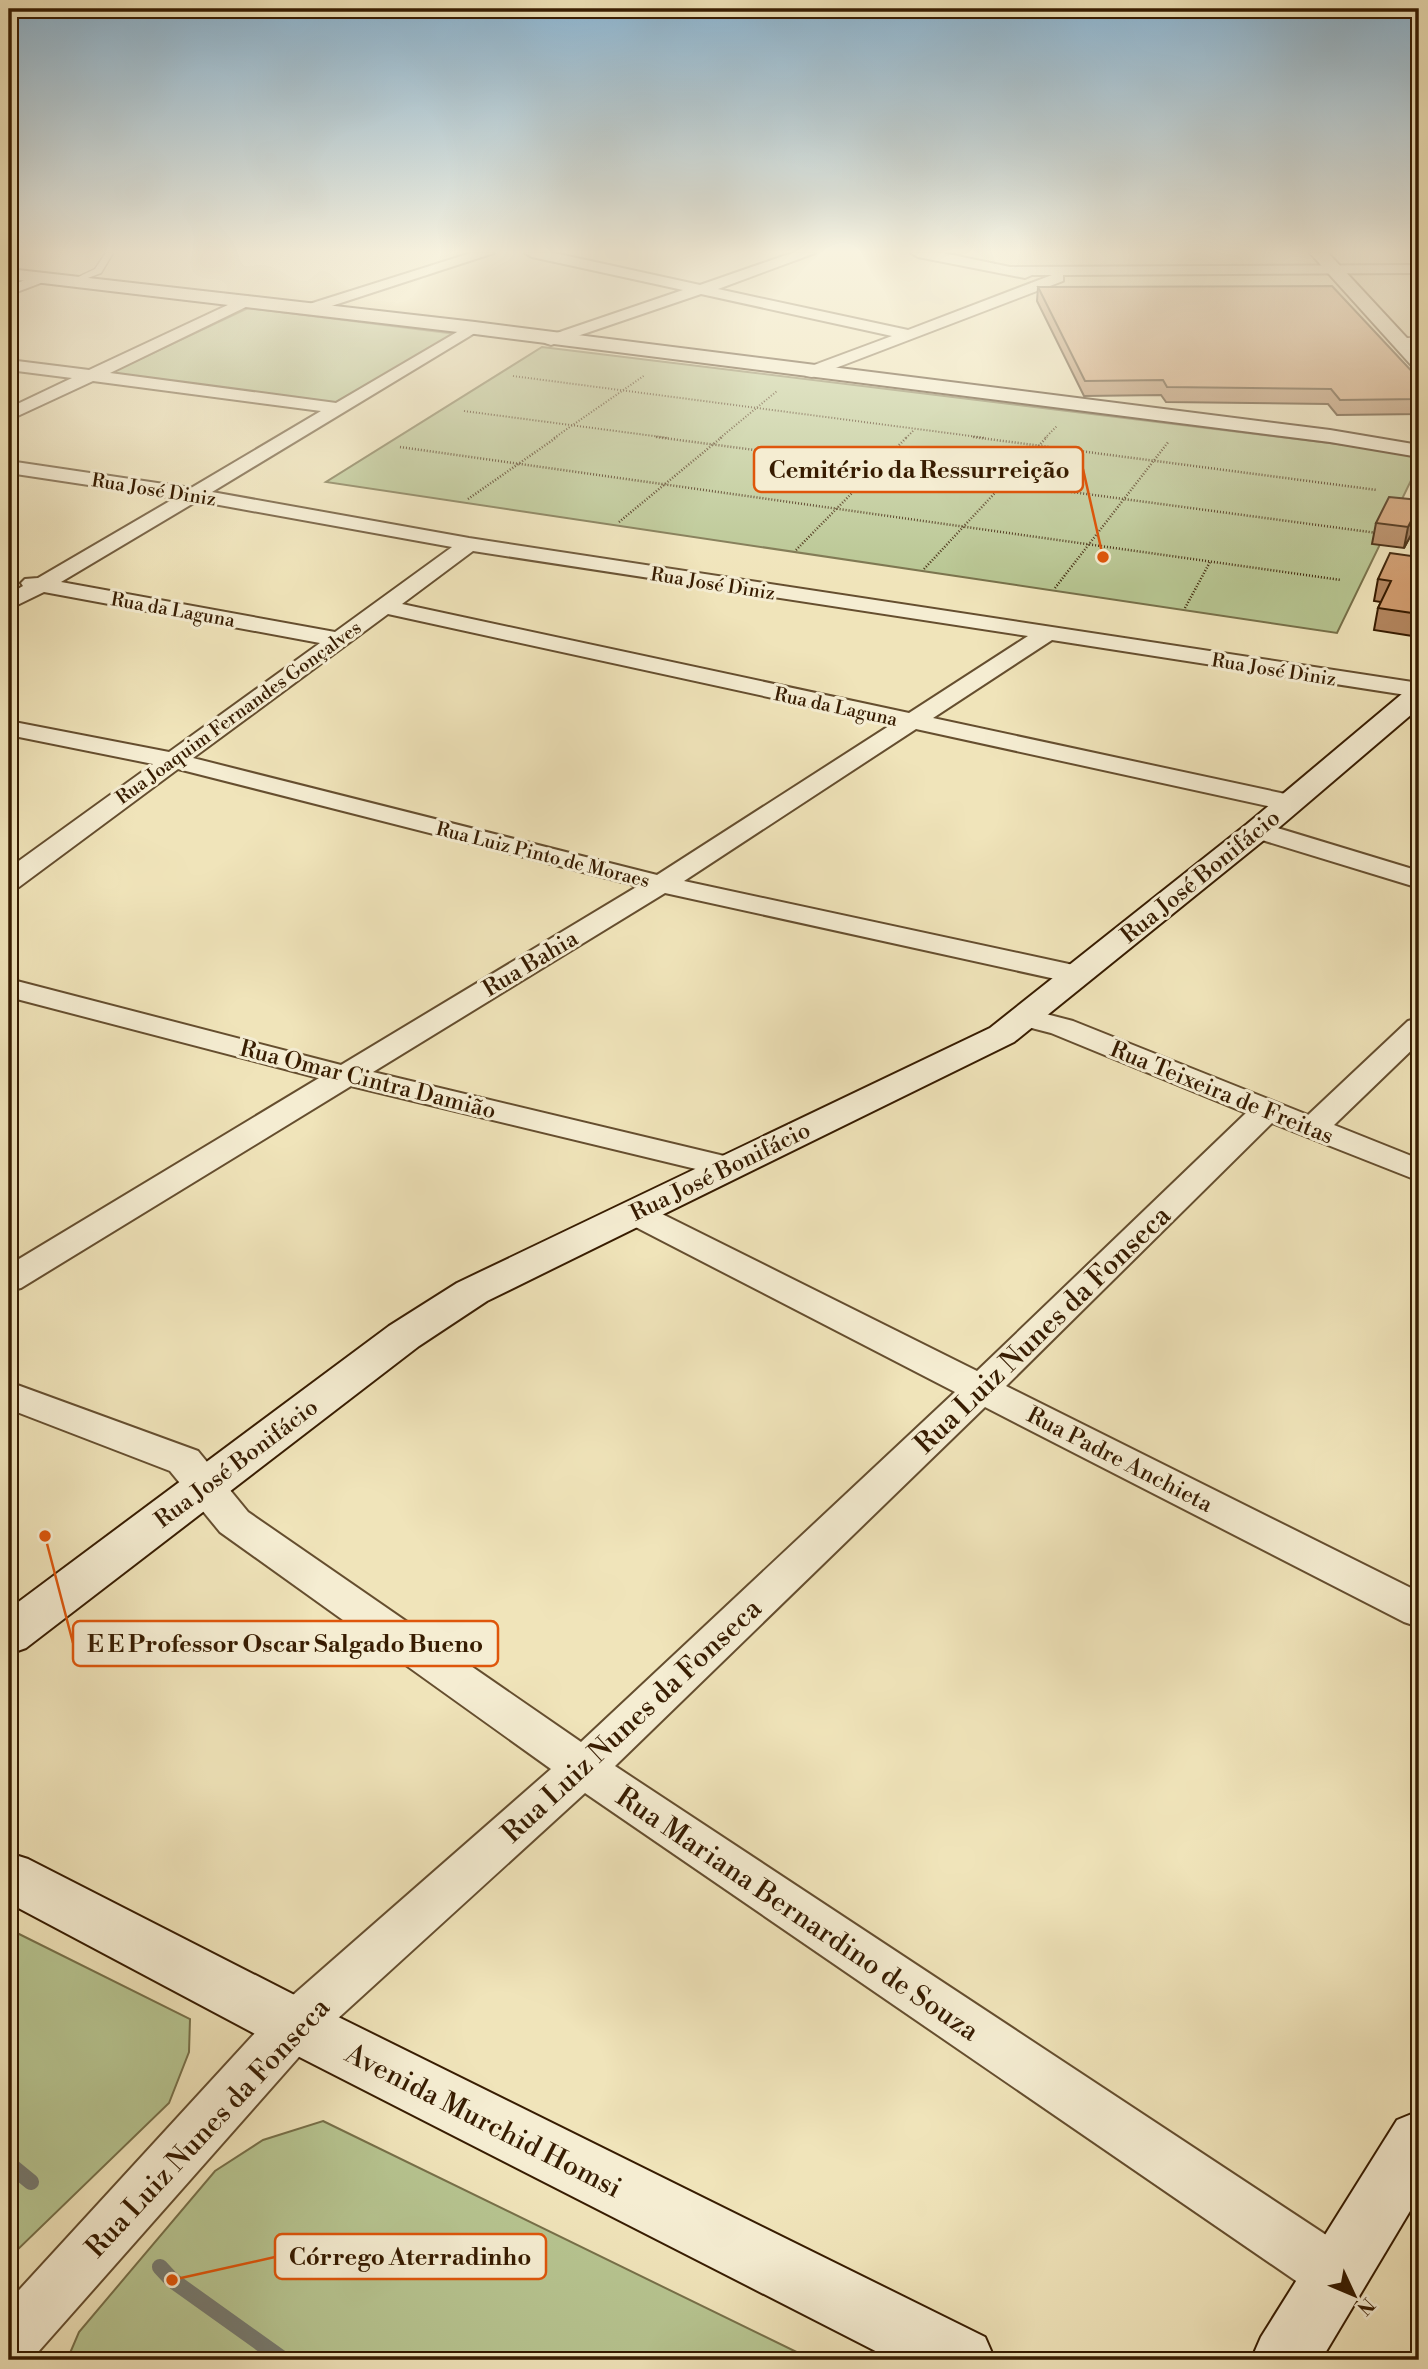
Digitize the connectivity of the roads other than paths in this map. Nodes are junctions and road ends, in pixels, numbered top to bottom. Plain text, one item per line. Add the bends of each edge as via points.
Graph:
1 (116, 364) edge
2 (413, 364) edge
3 (742, 364) edge
4 (834, 364) edge
5 (9, 365) edge
6 (811, 372) junction
7 (90, 376) junction
8 (336, 408) junction
9 (9, 415) edge
10 (1330, 436) junction
11 (1419, 436) edge
12 (1419, 445) edge
13 (1419, 451) edge
14 (9, 467) edge
15 (196, 495) junction
16 (469, 544) junction
17 (9, 579) edge
18 (40, 585) junction
19 (9, 603) edge
20 (383, 606) junction
21 (1045, 635) junction
22 (337, 639) junction
23 (1419, 692) edge
24 (910, 722) junction
25 (9, 728) edge
26 (172, 760) junction
27 (1290, 803) junction
28 (1258, 830) junction
29 (1419, 880) edge
30 (9, 881) edge
31 (661, 884) junction
32 (1078, 975) junction
33 (9, 988) edge
34 (1023, 1017) junction
35 (1419, 1027) edge
36 (344, 1074) junction
37 (1267, 1110) junction
38 (1312, 1129) junction
39 (729, 1167) junction
40 (1419, 1171) edge
41 (634, 1213) junction
42 (9, 1280) edge
43 (981, 1389) junction
44 (9, 1395) edge
45 (206, 1486) junction
46 (1419, 1611) edge
47 (9, 1635) edge
48 (583, 1768) junction
49 (9, 1876) edge
50 (295, 2025) junction
51 (1419, 2140) edge
52 (1335, 2274) junction
53 (9, 2343) edge
54 (962, 2360) edge
55 (1284, 2360) edge

1 - 7 street
2 - 8 street
3 - 6 street
4 - 6 street
5 - 7 street
6 - 10 street
7 - 8 street
7 - 9 street
8 - 15 street
10 - 11 street
10 - 13 street
11 - 12 street
14 - 15 street, Rua José Diniz
15 - 16 street, Rua José Diniz
15 - 18 street
16 - 20 street, Rua Joaquim Fernandes Gonçalves
16 - 21 street, Rua José Diniz
17 - 18 street, Rua da Laguna
18 - 19 street
18 - 22 street, Rua da Laguna
20 - 22 street, Rua Joaquim Fernandes Gonçalves
20 - 24 street, Rua da Laguna
21 - 23 street, Rua José Diniz
21 - 24 street, Rua Bahia
22 - 26 street, Rua Joaquim Fernandes Gonçalves
23 - 27 street, Rua José Bonifácio
24 - 27 street, Rua da Laguna
24 - 31 street, Rua Bahia
25 - 26 street, Rua Luiz Pinto de Moraes
26 - 30 street, Rua Joaquim Fernandes Gonçalves
26 - 31 street, Rua Luiz Pinto de Moraes
27 - 28 street, Rua José Bonifácio
28 - 29 street
28 - 32 street, Rua José Bonifácio
31 - 32 street, Rua Luiz Pinto de Moraes
31 - 36 street, Rua Bahia
32 - 34 street, Rua José Bonifácio
33 - 36 street, Rua Omar Cintra Damião
34 - 37 street, Rua Teixeira de Freitas via 1062,1027
34 - 39 street, Rua José Bonifácio via 1002,1035
35 - 38 street
36 - 39 street, Rua Omar Cintra Damião
36 - 42 street, Rua Bahia
37 - 38 street, Rua Teixeira de Freitas
37 - 43 street, Rua Luiz Nunes da Fonseca
38 - 40 street, Rua Teixeira de Freitas
39 - 41 street, Rua José Bonifácio
41 - 43 street, Rua Padre Anchieta
41 - 45 street, Rua José Bonifácio via 472,1292 404,1336
43 - 46 street, Rua Padre Anchieta
43 - 48 street, Rua Luiz Nunes da Fonseca
44 - 45 street, Rua Mariana Bernardino de Souza via 184,1461
45 - 47 street, Rua José Bonifácio
45 - 48 street, Rua Mariana Bernardino de Souza via 234,1522
48 - 50 street, Rua Luiz Nunes da Fonseca
48 - 52 street, Rua Mariana Bernardino de Souza
49 - 50 street, Avenida Murchid Homsi
50 - 53 street, Rua Luiz Nunes da Fonseca
50 - 54 street, Avenida Murchid Homsi
51 - 52 street
52 - 55 street

